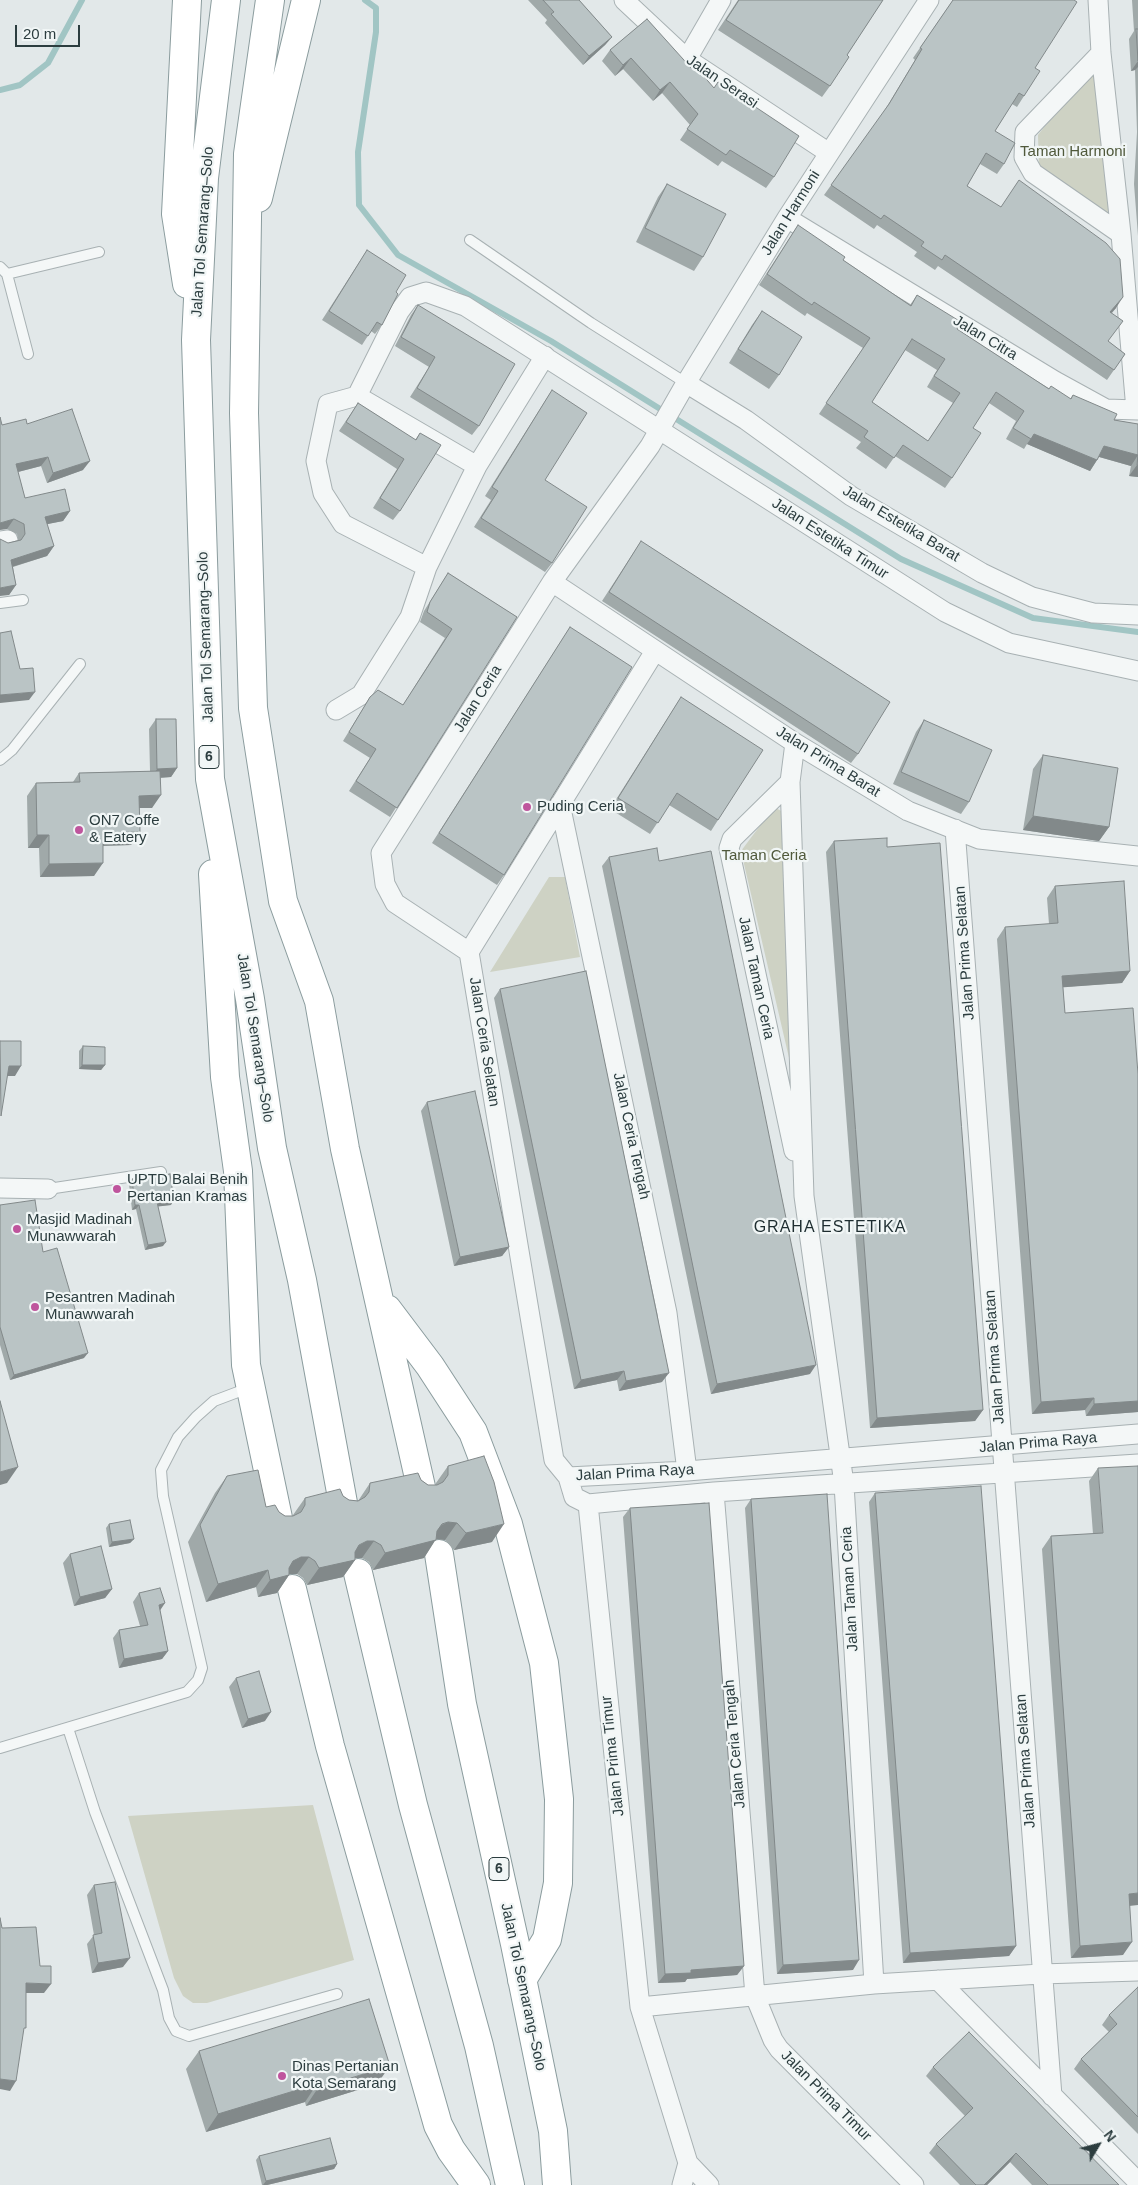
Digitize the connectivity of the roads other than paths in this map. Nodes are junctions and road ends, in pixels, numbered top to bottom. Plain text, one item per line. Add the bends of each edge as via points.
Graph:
1 (187, 0) edge
2 (226, 0) edge
3 (270, 0) edge
4 (306, 0) edge
5 (624, 0) edge
6 (721, 0) edge
7 (928, 0) edge
8 (1098, 0) edge
9 (1101, 53) junction
10 (687, 59) junction
11 (829, 153) junction
12 (787, 218) junction
13 (1121, 234) junction
14 (470, 240) dead end
15 (247, 246) junction
16 (99, 252) dead end
17 (4, 271) edge
18 (196, 340) junction
19 (28, 354) dead end
20 (545, 356) junction
21 (683, 388) junction
22 (357, 396) junction
23 (1137, 410) edge
24 (661, 427) junction
25 (477, 466) junction
26 (427, 567) junction
27 (552, 582) junction
28 (23, 600) dead end
29 (0, 603) edge
30 (1138, 615) edge
31 (655, 650) junction
32 (80, 664) dead end
33 (1138, 672) edge
34 (336, 710) dead end
35 (796, 743) junction
36 (0, 760) edge
37 (210, 779) junction
38 (790, 782) junction
39 (560, 804) junction
40 (955, 829) junction
41 (1138, 856) edge
42 (469, 952) junction
43 (161, 1172) dead end
44 (0, 1188) edge
45 (48, 1189) joint
46 (804, 1196) junction
47 (382, 1302) junction
48 (251, 1387) junction
49 (1138, 1434) edge
50 (1002, 1447) junction
51 (841, 1457) junction
52 (1138, 1464) edge
53 (687, 1471) junction
54 (1005, 1473) junction
55 (568, 1477) junction
56 (844, 1484) junction
57 (422, 1487) edge
58 (714, 1492) junction
59 (343, 1503) edge
60 (588, 1504) junction
61 (278, 1518) edge
62 (439, 1554) edge
63 (358, 1573) dead end
64 (292, 1589) dead end
65 (68, 1728) junction
66 (0, 1748) edge
67 (1138, 1971) edge
68 (1041, 1974) junction
69 (522, 1980) junction
70 (938, 1980) junction
71 (874, 1984) junction
72 (337, 1994) dead end
73 (755, 1996) junction
74 (640, 2007) junction
75 (1052, 2096) junction
76 (688, 2163) junction
77 (1138, 2182) edge
78 (476, 2185) edge
79 (510, 2185) edge
80 (557, 2185) edge
81 (682, 2185) edge
82 (709, 2185) edge
83 (914, 2185) edge

1 - 18 highway via 176,214
2 - 18 highway, Jalan Tol Semarang–Solo / 6 via 204,178
3 - 15 highway via 248,154
4 - 15 highway
5 - 10 street, Jalan Serasi
6 - 10 street
7 - 11 street, Jalan Harmoni
8 - 9 street
9 - 13 street
9 - 13 street via 1025,132 1024,157 1033,173
10 - 11 street, Jalan Serasi
11 - 12 street, Jalan Harmoni
12 - 21 street, Jalan Harmoni
12 - 23 street, Jalan Citra via 1106,409
13 - 23 street
14 - 21 lane
15 - 47 highway via 244,413 253,708 283,901 319,1000 346,1149
16 - 17 lane
17 - 19 lane
18 - 37 highway, Jalan Tol Semarang–Solo / 6
20 - 22 street, Jalan Estetika Timur via 465,306 426,292 410,297 399,312
20 - 24 street, Jalan Estetika Timur
20 - 25 street
21 - 24 street, Jalan Harmoni
21 - 30 street, Jalan Estetika Barat via 746,420 851,496 982,573 1032,597 1093,612
22 - 25 street
22 - 26 street via 333,402 326,408 316,461 323,493 343,524
24 - 27 street, Jalan Ceria
24 - 33 street, Jalan Estetika Timur via 945,612 1009,643
25 - 26 street
26 - 34 street via 410,617 362,695
27 - 31 street, Jalan Prima Barat
27 - 42 street, Jalan Ceria via 381,853 385,884 395,903
28 - 29 lane
31 - 35 street, Jalan Prima Barat
31 - 39 street
32 - 36 lane via 12,750
35 - 38 street, Jalan Taman Ceria
35 - 40 street, Jalan Prima Barat via 908,811
37 - 48 highway via 225,1077 238,1171 243,1330
37 - 59 highway, Jalan Tol Semarang–Solo / 6 via 250,999 272,1148 306,1299
38 - 46 street, Jalan Taman Ceria
38 - 46 street, Jalan Taman Ceria via 732,839 729,848
39 - 42 street
39 - 53 street, Jalan Ceria Tengah via 667,1314
40 - 41 street, Jalan Prima Barat via 979,839
40 - 50 street, Jalan Prima Selatan
42 - 55 street, Jalan Ceria Selatan via 554,1460
43 - 45 lane
44 - 45 street
46 - 51 street, Jalan Taman Ceria
47 - 57 highway
47 - 69 highway via 430,1366 473,1432 508,1524 544,1663 559,1799 558,1883 547,1939
48 - 61 highway
48 - 65 lane via 214,1401 196,1417 178,1437 161,1470 162,1496 202,1668 198,1680 187,1692
49 - 50 street, Jalan Prima Raya
50 - 51 street, Jalan Prima Raya
50 - 54 street, Jalan Prima Selatan
51 - 53 street, Jalan Prima Raya
51 - 56 street, Jalan Taman Ceria
52 - 54 street, Jalan Prima Raya
53 - 55 street, Jalan Prima Raya
54 - 56 street, Jalan Prima Raya
54 - 68 street, Jalan Prima Selatan
55 - 60 street, Jalan Prima Raya via 574,1497
56 - 58 street, Jalan Prima Raya
56 - 71 street, Jalan Taman Ceria
58 - 60 street, Jalan Prima Raya
58 - 73 street, Jalan Ceria Tengah
60 - 74 street, Jalan Prima Timur
62 - 69 highway, Jalan Tol Semarang–Solo / 6 via 462,1704
63 - 79 highway via 413,1805 479,2046
64 - 78 highway via 330,1746 438,2125
65 - 66 lane
65 - 72 lane via 95,1812 176,2031 189,2036
67 - 68 street
68 - 70 street
68 - 75 street
69 - 80 highway, Jalan Tol Semarang–Solo / 6 via 553,2131
70 - 71 street
70 - 75 street
71 - 73 street
73 - 74 street
73 - 83 street, Jalan Prima Timur via 779,2049
74 - 76 street, Jalan Prima Timur
75 - 77 street
76 - 81 street
76 - 82 street, Jalan Prima Timur

